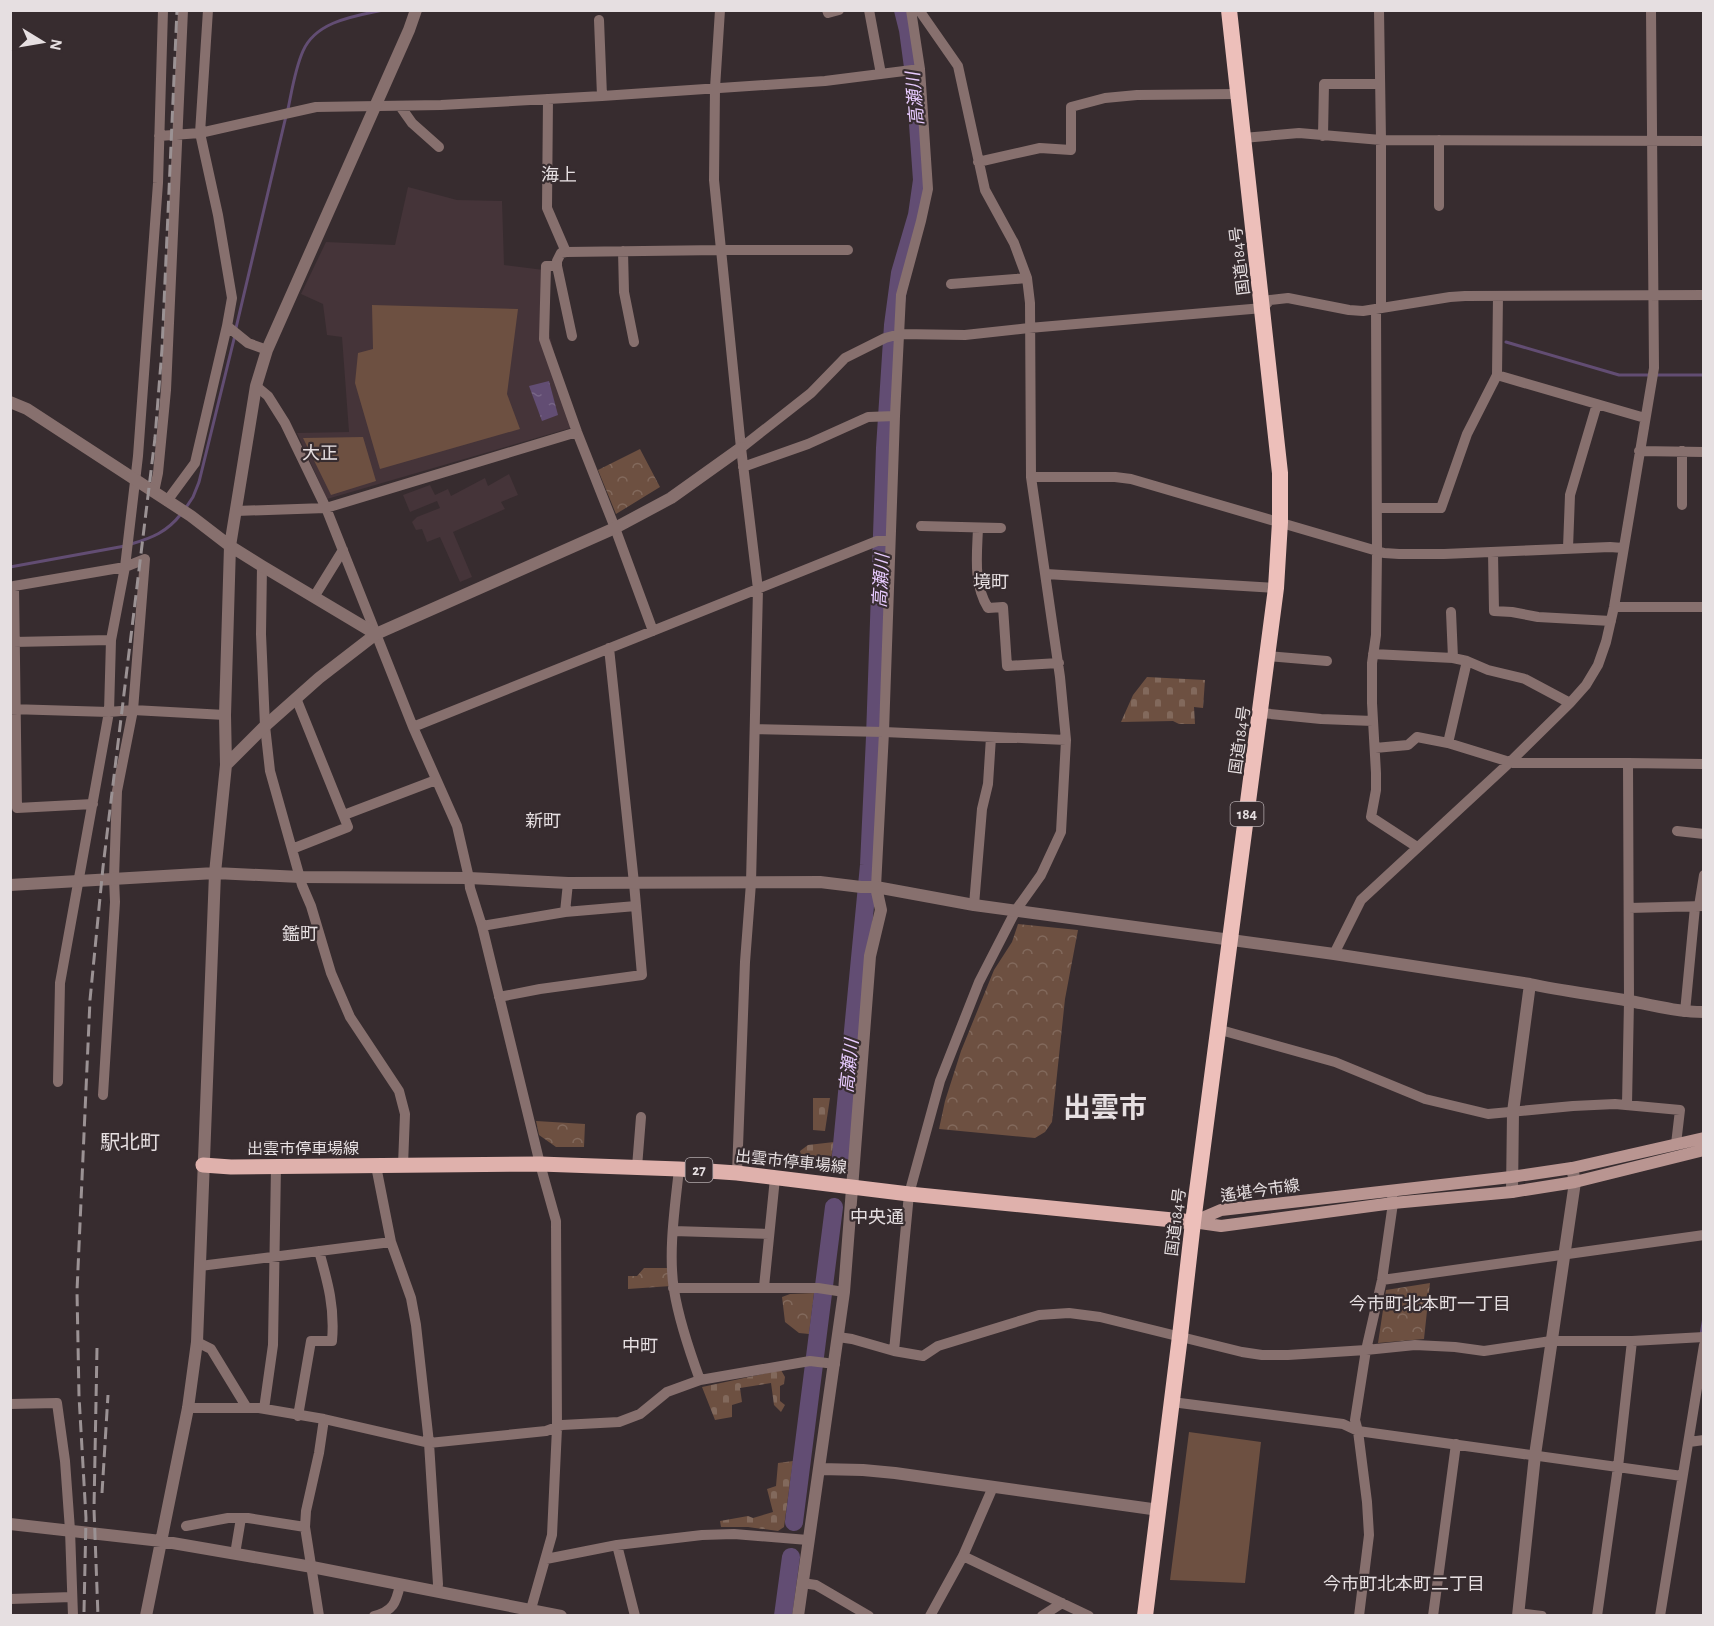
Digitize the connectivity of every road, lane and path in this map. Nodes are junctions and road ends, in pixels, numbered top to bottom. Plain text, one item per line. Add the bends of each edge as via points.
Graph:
1 (163, 10) edge
2 (183, 10) edge
3 (208, 10) edge
4 (416, 10) edge
5 (720, 10) edge
6 (827, 10) edge
7 (839, 10) edge
8 (869, 10) edge
9 (911, 10) edge
10 (919, 10) edge
11 (1229, 10) edge
12 (1379, 10) edge
13 (1651, 10) edge
14 (599, 20) dead end
15 (920, 69) junction
16 (881, 74) junction
17 (1380, 84) junction
18 (715, 88) junction
19 (1238, 94) junction
20 (602, 96) junction
21 (548, 99) junction
22 (376, 105) junction
23 (400, 106) junction
24 (200, 133) junction
25 (177, 134) junction
26 (159, 136) junction
27 (1323, 136) junction
28 (1243, 138) junction
29 (1381, 140) junction
30 (1439, 140) junction
31 (1653, 141) junction
32 (1704, 141) edge
33 (439, 147) dead end
34 (978, 162) junction
35 (1440, 206) dead end
36 (721, 250) junction
37 (848, 250) dead end
38 (623, 251) junction
39 (566, 252) junction
40 (557, 266) junction
41 (1027, 278) junction
42 (951, 284) dead end
43 (1704, 295) edge
44 (1498, 296) junction
45 (1652, 296) junction
46 (1263, 308) junction
47 (1378, 308) junction
48 (226, 326) junction
49 (1029, 327) junction
50 (900, 334) junction
51 (572, 336) dead end
52 (634, 342) dead end
53 (267, 350) junction
54 (1497, 375) junction
55 (256, 386) junction
56 (10, 402) edge
57 (1597, 404) junction
58 (895, 416) junction
59 (1645, 418) junction
60 (577, 432) junction
61 (741, 448) junction
62 (1639, 451) junction
63 (1682, 452) junction
64 (1704, 452) edge
65 (743, 467) junction
66 (1031, 477) junction
67 (134, 480) junction
68 (154, 492) junction
69 (168, 502) junction
70 (1682, 505) dead end
71 (326, 508) junction
72 (1377, 508) junction
73 (236, 511) junction
74 (1280, 522) junction
75 (921, 526) dead end
76 (615, 528) junction
77 (978, 528) junction
78 (1001, 528) dead end
79 (890, 541) junction
80 (230, 546) junction
81 (1568, 548) junction
82 (1623, 548) junction
83 (343, 550) junction
84 (1377, 551) junction
85 (1493, 552) junction
86 (126, 562) junction
87 (261, 566) junction
88 (1046, 574) junction
89 (1276, 588) junction
90 (758, 589) junction
91 (314, 597) junction
92 (1704, 607) edge
93 (1614, 608) junction
94 (1450, 612) dead end
95 (1611, 621) junction
96 (653, 631) junction
97 (376, 634) junction
98 (111, 640) junction
99 (13, 642) junction
100 (609, 648) junction
101 (1373, 654) junction
102 (1268, 656) junction
103 (1453, 658) junction
104 (1467, 660) junction
105 (1327, 661) dead end
106 (1059, 663) junction
107 (296, 698) junction
108 (1570, 703) junction
109 (13, 709) edge
110 (133, 710) junction
111 (109, 712) junction
112 (1261, 713) junction
113 (225, 715) junction
114 (1373, 721) junction
115 (265, 726) junction
116 (413, 727) junction
117 (755, 729) junction
118 (884, 732) junction
119 (991, 737) junction
120 (1066, 740) junction
121 (1448, 743) junction
122 (1375, 747) junction
123 (1509, 763) junction
124 (1628, 763) junction
125 (1704, 764) edge
126 (226, 765) junction
127 (436, 780) junction
128 (93, 804) junction
129 (344, 815) junction
130 (1677, 831) dead end
131 (1704, 834) edge
132 (1417, 847) junction
133 (292, 849) junction
134 (215, 873) junction
135 (1704, 875) edge
136 (300, 877) junction
137 (114, 878) junction
138 (469, 878) junction
139 (78, 881) junction
140 (634, 883) junction
141 (751, 883) junction
142 (568, 884) junction
143 (10, 885) edge
144 (876, 887) junction
145 (974, 905) junction
146 (636, 906) junction
147 (1699, 906) edge
148 (1629, 908) junction
149 (1016, 910) junction
150 (565, 912) junction
151 (482, 926) junction
152 (1229, 940) junction
153 (1334, 954) junction
154 (1530, 984) junction
155 (500, 997) junction
156 (1629, 1001) junction
157 (1685, 1012) junction
158 (1704, 1012) edge
159 (1217, 1029) junction
160 (58, 1082) dead end
161 (103, 1095) dead end
162 (1628, 1105) junction
163 (1513, 1112) junction
164 (641, 1117) dead end
165 (1704, 1138) edge
166 (1676, 1144) junction
167 (1704, 1150) edge
168 (540, 1164) junction
169 (203, 1165) junction
170 (403, 1165) junction
171 (276, 1166) junction
172 (376, 1166) junction
173 (637, 1167) junction
174 (1572, 1168) junction
175 (679, 1169) junction
176 (737, 1173) junction
177 (1512, 1177) junction
178 (775, 1178) junction
179 (1575, 1182) junction
180 (853, 1186) junction
181 (1391, 1190) junction
182 (1512, 1192) junction
183 (909, 1194) junction
184 (1393, 1203) junction
185 (1192, 1222) junction
186 (673, 1231) junction
187 (770, 1234) junction
188 (1704, 1235) edge
189 (391, 1242) junction
190 (319, 1251) junction
191 (1565, 1254) junction
192 (274, 1257) junction
193 (200, 1266) junction
194 (1382, 1280) junction
195 (764, 1287) junction
196 (673, 1288) junction
197 (844, 1292) junction
198 (1180, 1336) junction
199 (838, 1337) junction
200 (1704, 1337) edge
201 (197, 1341) junction
202 (1551, 1341) junction
203 (1632, 1341) junction
204 (1704, 1344) edge
205 (1366, 1350) junction
206 (894, 1351) junction
207 (835, 1364) junction
208 (700, 1380) junction
209 (1172, 1402) junction
210 (10, 1404) edge
211 (188, 1408) junction
212 (247, 1408) junction
213 (264, 1409) junction
214 (298, 1416) junction
215 (324, 1419) junction
216 (557, 1428) junction
217 (1358, 1431) junction
218 (1704, 1440) edge
219 (1689, 1442) junction
220 (429, 1443) junction
221 (1456, 1444) junction
222 (1535, 1455) junction
223 (1618, 1467) junction
224 (820, 1469) junction
225 (1682, 1476) junction
226 (993, 1487) junction
227 (1159, 1510) junction
228 (241, 1518) junction
229 (10, 1524) edge
230 (186, 1526) dead end
231 (305, 1527) junction
232 (70, 1530) junction
233 (808, 1540) junction
234 (160, 1541) junction
235 (617, 1545) junction
236 (235, 1554) junction
237 (963, 1556) junction
238 (546, 1559) junction
239 (312, 1567) junction
240 (802, 1583) junction
241 (400, 1585) junction
242 (437, 1592) junction
243 (72, 1597) junction
244 (10, 1599) edge
245 (1062, 1603) junction
246 (529, 1612) edge
247 (1518, 1614) edge
248 (73, 1616) edge
249 (146, 1616) edge
250 (320, 1616) edge
251 (374, 1616) edge
252 (561, 1616) edge
253 (635, 1616) edge
254 (798, 1616) edge
255 (869, 1616) edge
256 (930, 1616) edge
257 (1042, 1616) edge
258 (1089, 1616) edge
259 (1145, 1616) edge
260 (1359, 1616) edge
261 (1433, 1616) edge
262 (1542, 1616) edge
263 (1597, 1616) edge
264 (1660, 1616) edge

1 - 26 street
2 - 25 street
3 - 24 street
4 - 22 street
5 - 18 street
6 - 7 street
8 - 16 street
9 - 15 street
10 - 34 street via 958,66
11 - 19 highway, 国道184号 / 184
12 - 17 street
13 - 31 street
14 - 20 street
15 - 16 street
15 - 50 street via 928,189 901,295
16 - 18 street
17 - 27 street via 1324,84
17 - 29 street
18 - 20 street
18 - 36 street via 714,180
19 - 28 highway, 国道184号 / 184
19 - 34 street via 1105,98 1071,107 1071,150 1040,148
20 - 21 street
21 - 23 street
21 - 39 street via 547,208
22 - 23 street
22 - 24 street via 316,107
22 - 53 street
23 - 33 street via 412,123
24 - 25 street
24 - 48 street via 232,298
25 - 26 street
25 - 68 street via 166,390
26 - 67 street
27 - 28 street
27 - 29 street
28 - 46 highway, 国道184号 / 184
29 - 30 street
29 - 47 street
30 - 31 street
30 - 35 street
31 - 32 street
31 - 45 street
34 - 41 street via 985,190 1014,243
36 - 37 street
36 - 38 street
36 - 61 street
38 - 39 street
38 - 52 street via 624,292
39 - 40 street via 561,253
40 - 51 street
40 - 60 street via 546,266 544,339
41 - 42 street
41 - 49 street
43 - 45 street
44 - 45 street
44 - 47 street via 1450,297
44 - 54 street
45 - 59 street via 1654,368
46 - 47 street via 1269,300 1288,298 1349,310
46 - 49 street
46 - 74 highway, 国道184号 / 184 via 1280,473
47 - 72 street
48 - 53 street via 248,343
48 - 69 street via 195,463
49 - 50 street via 965,335
49 - 66 street
50 - 58 street
50 - 61 street via 845,358 811,393
53 - 55 street
54 - 57 street
54 - 72 street via 1467,434 1441,508
55 - 71 street via 268,396 285,423
55 - 73 street
56 - 67 street
57 - 59 street
57 - 81 street via 1570,495
58 - 65 street via 868,417
58 - 79 street
59 - 62 street
60 - 71 street
60 - 76 street
61 - 65 street
61 - 76 street via 671,498
62 - 63 street
62 - 82 street
63 - 64 street
63 - 70 street
65 - 90 street
66 - 74 street via 1131,479
66 - 88 street
67 - 68 street
67 - 86 street
68 - 69 street
69 - 80 street
71 - 73 street
71 - 83 street
72 - 84 street
73 - 80 street
74 - 84 street
74 - 89 highway, 国道184号 / 184
75 - 77 street
76 - 96 street
76 - 97 street
77 - 78 street
77 - 106 street via 976,570 988,608 1003,607 1007,666
79 - 90 street via 877,541
79 - 118 street
80 - 87 street
80 - 113 street
81 - 82 street
81 - 85 street
82 - 93 street
83 - 91 street
83 - 97 street
84 - 85 street
84 - 101 street
85 - 95 street via 1494,611
86 - 98 street
86 - 99 street via 14,586
86 - 110 street via 145,559
87 - 91 street
87 - 115 street
88 - 89 street
88 - 106 street
89 - 102 highway, 国道184号 / 184
90 - 96 street
90 - 117 street
91 - 97 street
92 - 93 street
93 - 95 street
94 - 103 street
95 - 108 street via 1598,665
96 - 100 street
97 - 107 street
97 - 116 street
98 - 99 street
98 - 111 street
99 - 109 street
100 - 116 street
100 - 140 street
101 - 103 street
101 - 114 street
102 - 105 street
102 - 112 highway, 国道184号 / 184
103 - 104 street
104 - 108 street via 1525,679
104 - 121 street
106 - 120 street
107 - 115 street
107 - 129 street
108 - 123 street
109 - 111 street
109 - 128 street via 17,808
110 - 111 street
110 - 113 street
110 - 137 street via 117,791
111 - 128 street
112 - 114 street
112 - 152 highway, 国道184号 / 184
113 - 126 street
114 - 122 street
115 - 126 street
115 - 133 street via 270,771
116 - 127 street
117 - 118 street
117 - 141 street
118 - 119 street
118 - 144 street
119 - 120 street
119 - 145 street
120 - 149 street via 1060,832 1041,875
121 - 122 street via 1417,737 1408,745
121 - 123 street
122 - 132 street via 1376,790 1371,817
123 - 124 street
123 - 132 street
124 - 125 street
124 - 148 street
126 - 134 street
127 - 129 street
127 - 138 street via 457,826
128 - 139 street
129 - 133 street via 348,827
130 - 131 street
132 - 153 street via 1361,900
133 - 136 street
134 - 136 street
134 - 137 street
134 - 169 street
135 - 147 street
136 - 138 street
136 - 170 street via 331,973 350,1017 399,1091 405,1114
137 - 139 street
137 - 161 street
138 - 142 street
138 - 151 street
139 - 143 street
139 - 160 street via 60,983
140 - 141 street
140 - 142 street
140 - 146 street
141 - 144 street via 820,882
141 - 176 street
142 - 150 street
144 - 145 street
144 - 180 street via 881,910 870,956
145 - 149 street
146 - 150 street
146 - 155 street via 642,975
147 - 148 street
147 - 157 street
148 - 156 street
149 - 152 street
149 - 183 street via 979,982 940,1081
150 - 151 street
151 - 155 street
152 - 153 street
152 - 159 highway, 国道184号 / 184
153 - 154 street
154 - 156 street
154 - 163 street
155 - 168 street
156 - 157 street
156 - 162 street
157 - 158 street
159 - 163 street via 1335,1062 1425,1098 1488,1114
159 - 185 highway, 国道184号 / 184
162 - 163 street
162 - 166 street via 1680,1110
163 - 177 street
164 - 173 street
165 - 166 main road, 遙堪今市線
166 - 174 main road, 遙堪今市線
167 - 179 main road, 遙堪今市線
168 - 170 main road, 出雲市停車場線 / 27
168 - 173 main road, 出雲市停車場線 / 27
168 - 216 street via 556,1221
169 - 171 main road, 出雲市停車場線 / 27
169 - 193 street
170 - 172 main road, 出雲市停車場線 / 27
171 - 172 main road, 出雲市停車場線 / 27
171 - 192 street
172 - 189 street
173 - 175 main road, 出雲市停車場線 / 27
174 - 177 main road, 遙堪今市線
174 - 179 street
175 - 176 main road, 出雲市停車場線 / 27
175 - 186 street
176 - 178 main road, 出雲市停車場線 / 27
177 - 181 main road, 遙堪今市線
177 - 182 street
178 - 180 main road, 出雲市停車場線 / 27
178 - 187 street
179 - 182 main road, 遙堪今市線
179 - 191 street
180 - 183 main road, 出雲市停車場線 / 27
180 - 197 street
181 - 184 street
181 - 185 main road, 遙堪今市線 via 1221,1210
182 - 184 main road, 遙堪今市線
183 - 185 main road, 出雲市停車場線 / 27
183 - 206 street
184 - 185 main road, 遙堪今市線 via 1221,1226
184 - 194 street
185 - 198 highway, 国道184号 / 184
186 - 187 street
186 - 196 street
187 - 195 street
188 - 191 street
189 - 190 street
189 - 220 street via 411,1298
190 - 192 street
190 - 214 street via 331,1293 332,1341 311,1341
191 - 194 street
191 - 202 street
192 - 193 street
192 - 213 street via 273,1345
193 - 201 street
194 - 205 street
195 - 196 street
195 - 197 street
196 - 208 street
197 - 199 street
198 - 205 street via 1262,1355
198 - 206 street via 1069,1313 1039,1315 938,1346 923,1356
198 - 209 highway, 国道184号 / 184
199 - 206 street
199 - 207 street
200 - 203 street
201 - 211 street
201 - 212 street via 211,1349
202 - 203 street
202 - 205 street via 1484,1351 1415,1345
202 - 222 street
203 - 223 street
204 - 219 street
205 - 217 street via 1355,1420
207 - 208 street via 810,1360
207 - 224 street
208 - 216 street via 667,1392 640,1414 619,1422
209 - 217 street via 1343,1424
209 - 227 highway, 国道184号 / 184
210 - 232 street via 57,1403
211 - 212 street
211 - 234 street
212 - 213 street
213 - 214 street
214 - 215 street
215 - 220 street
215 - 231 street
216 - 220 street
216 - 238 street via 552,1535
217 - 221 street
217 - 260 street via 1369,1535
218 - 219 street
219 - 225 street
220 - 242 street
221 - 222 street
221 - 261 street
222 - 223 street
222 - 247 street
223 - 225 street
223 - 263 street
224 - 226 street via 895,1473
224 - 233 street
225 - 264 street
226 - 227 street
226 - 237 street
227 - 259 highway, 国道184号 / 184
228 - 230 street
228 - 231 street
228 - 236 street
229 - 232 street
231 - 239 street
232 - 234 street
232 - 243 street
233 - 235 street via 734,1534
233 - 240 street
234 - 236 street
234 - 249 street
235 - 238 street
235 - 253 street
236 - 239 street
237 - 245 street
237 - 256 street
238 - 246 street
239 - 241 street
239 - 250 street
240 - 254 street
240 - 255 street via 816,1585
241 - 242 street
241 - 251 street via 393,1606
242 - 246 street
243 - 244 street
243 - 248 street
245 - 257 street
245 - 258 street
246 - 252 street
247 - 262 street

